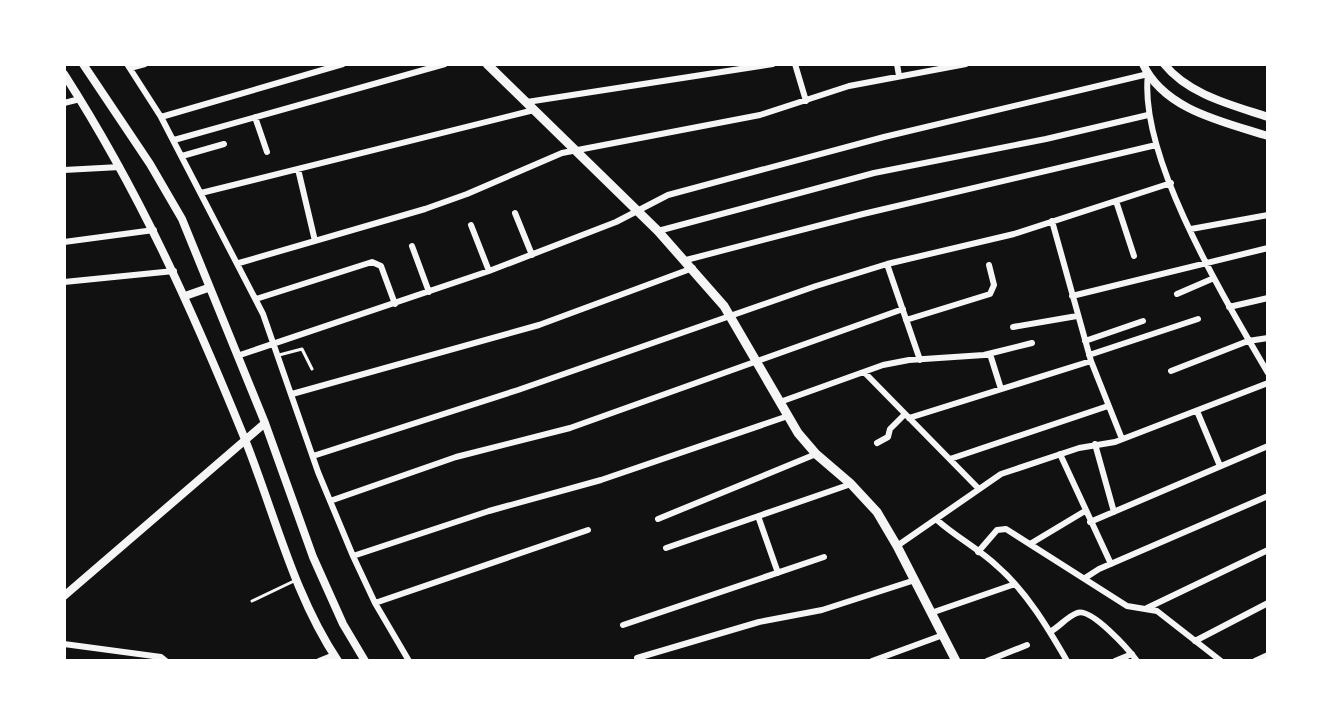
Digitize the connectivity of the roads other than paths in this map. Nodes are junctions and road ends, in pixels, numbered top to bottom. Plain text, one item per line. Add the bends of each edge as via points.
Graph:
1 (83, 64) edge
2 (145, 64) edge
3 (343, 64) edge
4 (445, 64) edge
5 (487, 64) edge
6 (773, 64) edge
7 (795, 64) edge
8 (897, 64) edge
9 (966, 64) edge
10 (1143, 64) edge
11 (1166, 65) edge
12 (129, 66) edge
13 (64, 74) edge
14 (1148, 74) junction
15 (899, 76) junction
16 (80, 99) junction
17 (806, 101) junction
18 (64, 103) edge
19 (530, 106) junction
20 (1148, 115) junction
21 (161, 117) junction
22 (255, 117) junction
23 (1268, 117) edge
24 (1268, 136) edge
25 (174, 140) junction
26 (224, 144) dead end
27 (1156, 145) junction
28 (267, 152) dead end
29 (577, 152) junction
30 (182, 156) junction
31 (120, 167) junction
32 (298, 169) junction
33 (64, 170) edge
34 (1171, 183) junction
35 (201, 193) junction
36 (1116, 201) junction
37 (636, 210) junction
38 (515, 213) dead end
39 (1268, 215) edge
40 (1052, 221) junction
41 (471, 225) dead end
42 (1191, 229) junction
43 (154, 230) junction
44 (658, 231) junction
45 (315, 241) junction
46 (64, 242) edge
47 (412, 246) dead end
48 (1268, 248) edge
49 (532, 255) junction
50 (1134, 256) dead end
51 (1206, 262) junction
52 (239, 263) junction
53 (689, 264) junction
54 (887, 264) junction
55 (989, 265) dead end
56 (174, 271) junction
57 (489, 271) junction
58 (1214, 278) junction
59 (64, 282) edge
60 (208, 288) junction
61 (429, 292) junction
62 (1177, 294) dead end
63 (185, 296) junction
64 (1072, 296) junction
65 (1268, 298) edge
66 (256, 299) junction
67 (395, 304) junction
68 (1229, 307) junction
69 (903, 309) junction
70 (731, 314) junction
71 (1077, 316) junction
72 (1198, 319) dead end
73 (906, 320) junction
74 (1143, 321) dead end
75 (1013, 327) dead end
76 (1268, 338) edge
77 (274, 341) junction
78 (1085, 341) junction
79 (1248, 341) junction
80 (1032, 343) dead end
81 (990, 354) junction
82 (279, 355) junction
83 (237, 356) junction
84 (1090, 358) junction
85 (920, 360) junction
86 (758, 361) junction
87 (312, 369) dead end
88 (1171, 371) dead end
89 (864, 372) junction
90 (1268, 373) edge
91 (1268, 383) edge
92 (1001, 389) junction
93 (292, 394) junction
94 (780, 402) junction
95 (1108, 406) junction
96 (1197, 411) junction
97 (788, 416) junction
98 (907, 416) junction
99 (265, 423) junction
100 (1122, 439) junction
101 (245, 440) junction
102 (877, 443) dead end
103 (1095, 444) junction
104 (1268, 446) edge
105 (816, 454) junction
106 (1060, 454) junction
107 (313, 456) junction
108 (950, 459) junction
109 (1220, 466) junction
110 (851, 484) junction
111 (978, 488) junction
112 (1268, 496) edge
113 (330, 501) junction
114 (1085, 511) junction
115 (1114, 512) junction
116 (758, 516) junction
117 (658, 519) dead end
118 (937, 520) junction
119 (1090, 522) junction
120 (588, 530) dead end
121 (1030, 544) junction
122 (897, 546) junction
123 (666, 548) dead end
124 (1268, 550) edge
125 (978, 552) junction
126 (353, 556) junction
127 (824, 557) dead end
128 (1111, 564) junction
129 (778, 573) junction
130 (1085, 578) junction
131 (298, 579) junction
132 (915, 580) junction
133 (1015, 584) junction
134 (64, 596) edge
135 (252, 601) dead end
136 (375, 603) junction
137 (1268, 603) edge
138 (1147, 608) junction
139 (931, 613) junction
140 (623, 625) dead end
141 (1050, 632) junction
142 (943, 635) junction
143 (1195, 641) junction
144 (64, 644) edge
145 (1027, 645) dead end
146 (1132, 654) junction
147 (1268, 655) edge
148 (336, 658) edge
149 (637, 658) dead end
150 (166, 661) edge
151 (319, 661) edge
152 (365, 661) edge
153 (409, 661) edge
154 (872, 661) edge
155 (956, 661) edge
156 (987, 661) edge
157 (1067, 661) edge
158 (1115, 661) edge
159 (1137, 661) edge
160 (1221, 661) edge
161 (1255, 661) edge

1 - 60 street via 182,219
2 - 12 street
3 - 21 street
4 - 22 street
5 - 19 main road
6 - 19 street
7 - 17 street
8 - 15 street
9 - 15 street
10 - 14 street
11 - 23 street via 1200,92
12 - 21 street
13 - 16 street
14 - 20 street
14 - 24 street via 1163,93 1182,104
14 - 37 street via 884,137 668,195
15 - 17 street
16 - 18 street
16 - 31 street
17 - 29 street
19 - 29 main road
19 - 32 street
20 - 27 street
20 - 44 street via 874,173
21 - 25 street
22 - 25 street
22 - 28 street
25 - 30 street
26 - 30 street
27 - 34 street
27 - 53 street via 877,211
29 - 37 main road
29 - 45 street via 425,209
30 - 35 street
31 - 33 street
31 - 43 street
32 - 35 street
32 - 45 street
34 - 36 street
34 - 42 street
35 - 52 street
36 - 40 street
36 - 50 street
37 - 44 main road
37 - 49 street
38 - 49 street
39 - 42 street
40 - 54 street
40 - 64 street
41 - 57 street
42 - 51 street
43 - 46 street
43 - 56 street
44 - 53 main road
45 - 52 street
47 - 61 street
48 - 51 street
49 - 57 street
51 - 58 street
51 - 64 street
52 - 66 street
53 - 70 main road
53 - 93 street via 539,325
54 - 69 street
54 - 70 street
55 - 73 street via 994,285 990,294
56 - 59 street
56 - 63 street
57 - 61 street
58 - 62 street
58 - 68 street
60 - 63 street
60 - 83 street
61 - 67 street
63 - 101 street
64 - 71 street
65 - 68 street
66 - 67 street via 372,262 381,266
66 - 77 street
67 - 77 street
68 - 79 street
69 - 73 street
69 - 86 street
70 - 86 main road
70 - 107 street
71 - 75 street
71 - 78 street
72 - 84 street
73 - 85 street
74 - 78 street
76 - 79 street
77 - 82 street
77 - 83 street
78 - 84 street
79 - 88 street
79 - 90 street
80 - 81 street
81 - 85 street
81 - 92 street
82 - 87 lane via 302,349
82 - 93 street
83 - 99 street
84 - 92 street
84 - 95 street
85 - 89 street
86 - 94 main road
86 - 113 street via 570,428 456,457
89 - 94 street
89 - 98 street
91 - 96 street
92 - 98 street
93 - 107 street
94 - 97 main road
95 - 100 street
95 - 108 street
96 - 100 street
96 - 109 street
97 - 105 main road
97 - 126 street
98 - 102 street
98 - 108 street
99 - 101 street
99 - 152 street via 313,557
100 - 103 street
101 - 131 street
101 - 134 street
103 - 106 street
103 - 115 street
104 - 109 street
105 - 110 main road
105 - 117 street
106 - 111 street
106 - 114 street
107 - 113 street
108 - 111 street
109 - 115 street
110 - 116 street
110 - 122 main road via 875,508
111 - 118 street
112 - 128 street
113 - 126 street
114 - 119 street
114 - 121 street
115 - 119 street
116 - 123 street
116 - 129 street
118 - 122 street
118 - 125 street
119 - 128 street
120 - 136 street
121 - 125 street via 1000,529
121 - 130 street
122 - 132 main road
124 - 138 street
125 - 133 street
126 - 136 street
127 - 129 street
128 - 130 street
129 - 140 street
130 - 138 street via 1127,606
131 - 135 lane
131 - 148 street
132 - 139 main road
132 - 149 street
133 - 139 street
133 - 141 street
136 - 153 street
137 - 143 street
138 - 143 street
139 - 142 main road
141 - 146 street via 1083,612
141 - 157 street
142 - 154 street
142 - 155 main road
143 - 160 street
144 - 150 street
145 - 156 street
146 - 158 street
146 - 159 street
147 - 161 street
148 - 151 street

